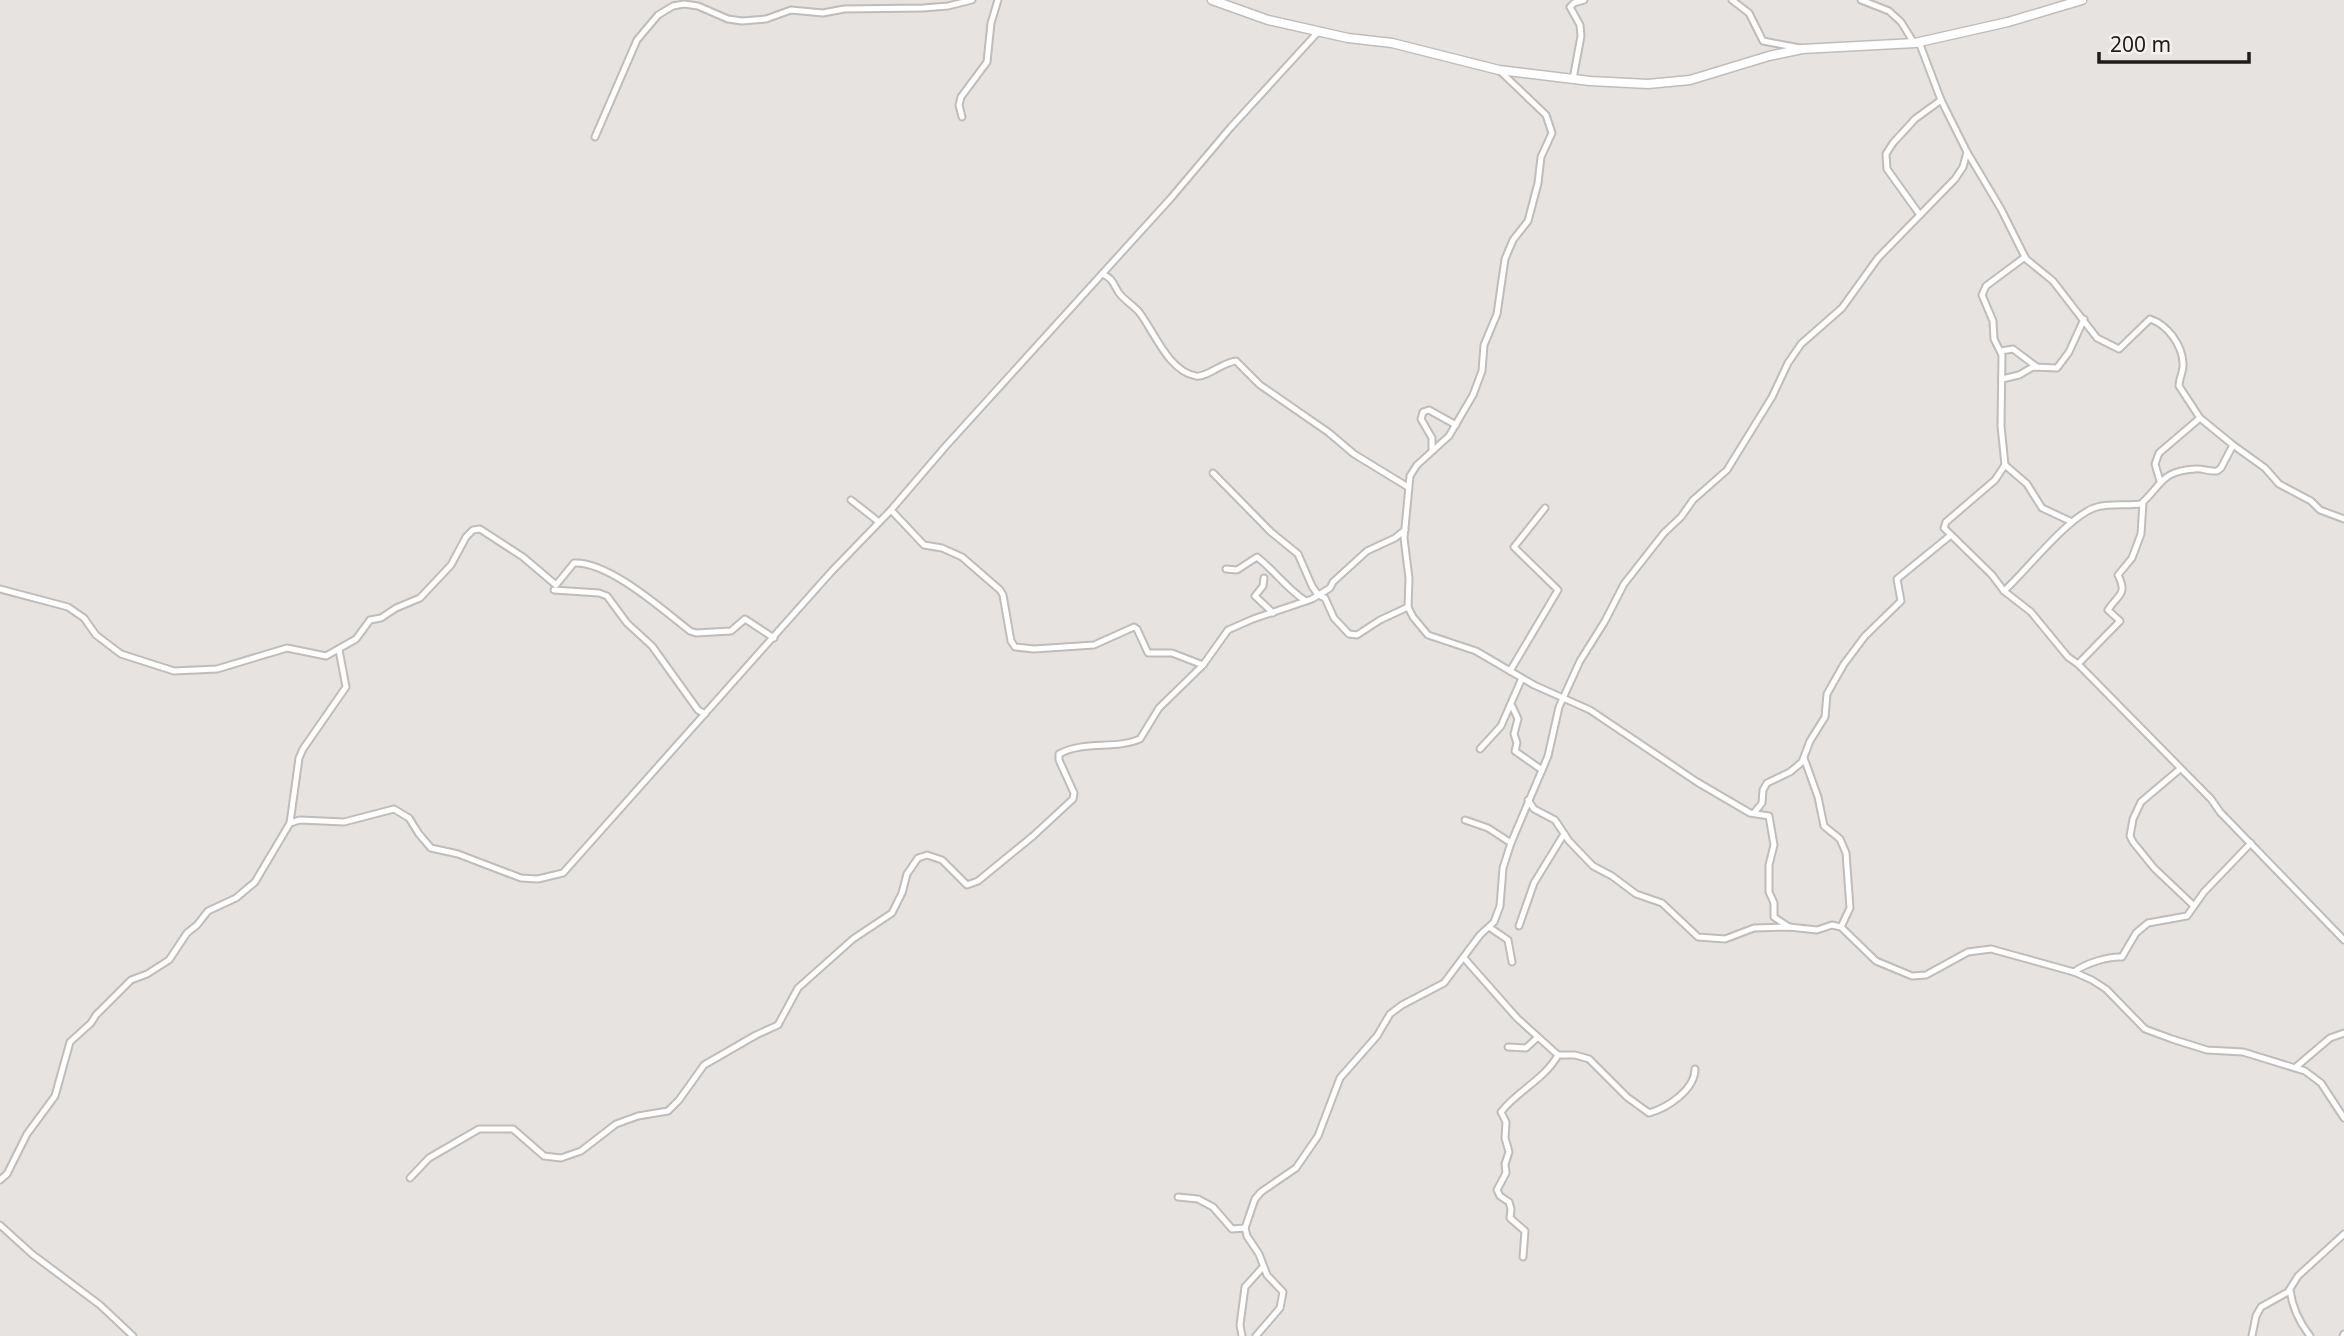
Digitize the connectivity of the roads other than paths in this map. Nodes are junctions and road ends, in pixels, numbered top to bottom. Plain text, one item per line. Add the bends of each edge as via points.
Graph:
1 (972, 0) edge
2 (998, 0) edge
3 (1584, 0) edge
4 (1732, 0) edge
5 (1861, 0) edge
6 (2082, 0) edge
7 (1215, 1) edge
8 (1318, 32) junction
9 (1917, 43) junction
10 (1802, 49) junction
11 (1500, 71) junction
12 (1573, 79) junction
13 (1941, 100) junction
14 (962, 117) dead end
15 (595, 137) dead end
16 (1967, 152) junction
17 (1920, 215) junction
18 (2025, 257) junction
19 (1102, 274) junction
20 (2084, 319) junction
21 (2001, 351) junction
22 (2038, 367) junction
23 (2002, 379) junction
24 (2200, 418) junction
25 (1457, 425) junction
26 (2233, 445) junction
27 (1432, 450) junction
28 (2006, 465) junction
29 (1213, 473) dead end
30 (2160, 481) junction
31 (1408, 487) junction
32 (851, 500) dead end
33 (2143, 502) junction
34 (1545, 508) dead end
35 (891, 510) junction
36 (2343, 518) edge
37 (2072, 522) junction
38 (879, 523) junction
39 (1405, 530) junction
40 (1951, 535) junction
41 (1226, 569) dead end
42 (1264, 578) dead end
43 (0, 589) edge
44 (554, 590) dead end
45 (2004, 591) junction
46 (1318, 595) junction
47 (1306, 601) junction
48 (1408, 607) junction
49 (1273, 613) junction
50 (774, 638) junction
51 (339, 650) junction
52 (2078, 664) junction
53 (1203, 665) junction
54 (1510, 671) junction
55 (1522, 678) junction
56 (1563, 697) junction
57 (1512, 706) junction
58 (705, 714) junction
59 (1480, 749) dead end
60 (1804, 758) junction
61 (2180, 769) junction
62 (1542, 770) junction
63 (1528, 800) junction
64 (1754, 814) junction
65 (1465, 820) dead end
66 (290, 823) junction
67 (1564, 834) junction
68 (1511, 843) junction
69 (2251, 843) junction
70 (2193, 905) junction
71 (1519, 926) dead end
72 (1489, 927) junction
73 (1789, 927) junction
74 (1841, 927) junction
75 (2344, 940) edge
76 (1464, 958) junction
77 (1512, 962) dead end
78 (2074, 972) junction
79 (2344, 1032) edge
80 (1538, 1037) junction
81 (1508, 1048) dead end
82 (1558, 1055) junction
83 (2296, 1067) junction
84 (1695, 1069) dead end
85 (2344, 1118) edge
86 (410, 1178) dead end
87 (0, 1180) edge
88 (1178, 1197) dead end
89 (0, 1225) edge
90 (1245, 1228) junction
91 (2344, 1234) edge
92 (1523, 1257) dead end
93 (1263, 1267) junction
94 (2290, 1290) junction
95 (133, 1336) edge
96 (1242, 1336) edge
97 (1256, 1336) edge
98 (2252, 1336) edge
99 (2310, 1336) edge

1 - 15 street via 932,8 823,13 791,9 766,19 742,21 698,6 673,6 658,15 637,40
2 - 14 street via 987,62 961,97
3 - 12 street via 1570,7 1581,31
4 - 10 street via 1749,13 1763,41
5 - 9 street via 1889,11
6 - 9 street
7 - 8 street
8 - 11 street via 1392,43
8 - 19 street
9 - 10 street
9 - 13 street
10 - 12 street via 1689,79 1634,83
11 - 12 street
11 - 25 street via 1546,115 1552,133 1541,157 1528,221 1513,240 1502,268 1500,300 1484,345 1482,371
13 - 16 street
13 - 17 street via 1914,118 1886,153 1889,172
16 - 17 street via 1955,179
16 - 18 street
17 - 56 street via 1878,258 1842,308 1801,344 1727,470 1693,500 1636,566
18 - 20 street via 2053,281
18 - 21 street via 1986,286 1982,295
19 - 31 street via 1142,315 1167,355 1181,368 1201,376 1236,361 1260,385 1353,454
19 - 35 street
20 - 22 street via 2062,364 2053,369
20 - 24 street via 2097,338 2119,349 2146,321 2164,327 2178,345 2182,360 2179,386
21 - 22 street via 2014,349
21 - 23 street
22 - 23 street
23 - 28 street
24 - 26 street
24 - 30 street via 2159,453 2155,464
25 - 27 street
25 - 27 street via 1432,411 1423,412
26 - 30 street via 2217,471 2184,470
26 - 36 street via 2287,490
27 - 31 street via 1417,465
28 - 37 street via 2027,484 2042,508
28 - 40 street via 1946,522 1944,528
29 - 46 street via 1298,554
30 - 33 street
31 - 39 street
32 - 38 street
33 - 37 street via 2098,506
33 - 52 street via 2141,534 2132,558 2118,575 2123,589 2108,610 2120,621
34 - 54 street via 1514,547 1558,590
35 - 38 street
35 - 53 street via 924,545 962,557 1000,590 1015,647 1094,645 1134,627 1148,653 1167,652
37 - 45 street
38 - 50 street
39 - 46 street via 1367,551 1330,589
39 - 48 street
40 - 45 street
40 - 60 street via 1897,579 1901,601 1865,636 1838,674 1827,694 1825,717
41 - 47 street via 1237,570 1258,557
42 - 49 street via 1255,596
43 - 51 street via 68,607 121,654 174,671 217,669 280,649 321,656
44 - 58 street via 607,596
45 - 52 street via 2031,612
46 - 47 street
46 - 48 street via 1352,636
47 - 49 street
48 - 54 street via 1428,635 1476,651
49 - 53 street via 1228,630
50 - 51 street via 745,619 732,631 696,633 618,578 579,563 556,585 477,528 466,537 451,565 419,598 370,620 360,636
50 - 58 street
51 - 66 street via 346,687 299,758
52 - 61 street
53 - 86 street via 1159,708 1140,739 1059,754 1073,799 978,881 967,885 942,860 927,855 918,858 892,913 853,939 798,988 778,1025 704,1065 668,1111 616,1124 581,1151 561,1158 544,1156 513,1129 479,1129 429,1158
54 - 55 street
55 - 56 street
55 - 57 street
56 - 62 street
56 - 64 street
57 - 59 street via 1502,726
57 - 62 street via 1518,719 1515,751
58 - 66 street via 561,874 521,878 431,848 406,815 394,809 344,822
60 - 64 street via 1790,772 1767,783
60 - 74 street via 1824,826 1840,839 1846,853 1850,908
61 - 69 street
61 - 70 street via 2141,803 2130,836 2154,868
62 - 63 street
63 - 67 street via 1534,809 1555,820
63 - 68 street
64 - 73 street via 1770,818 1770,895 1774,917
65 - 68 street
66 - 87 street via 253,884 208,911 169,960 131,980 70,1042 55,1096
67 - 71 street via 1534,883
67 - 73 street via 1596,869 1636,894 1662,903 1698,937 1725,939 1754,928
68 - 72 street via 1498,914
69 - 70 street
69 - 75 street
70 - 78 street via 2187,916 2148,923 2122,957 2091,962
72 - 76 street
72 - 77 street via 1507,940
73 - 74 street
74 - 78 street via 1876,961 1912,976 1926,975 1955,957 1982,949
76 - 80 street
76 - 90 street via 1444,983 1391,1014 1340,1078 1318,1136 1296,1168 1256,1196
78 - 83 street via 2106,989 2145,1029 2207,1050 2243,1052
79 - 83 street
80 - 81 street via 1527,1048
80 - 82 street
82 - 84 street via 1590,1060 1649,1113 1681,1094 1695,1078
82 - 92 street via 1501,1112 1509,1152 1497,1190 1509,1202 1510,1218 1525,1231
83 - 85 street via 2321,1083
88 - 90 street via 1203,1202 1218,1211 1232,1229
89 - 95 street
90 - 93 street
91 - 94 street via 2298,1276
93 - 96 street via 1245,1287
93 - 97 street via 1283,1296 1276,1315
94 - 98 street via 2259,1310
94 - 99 street

